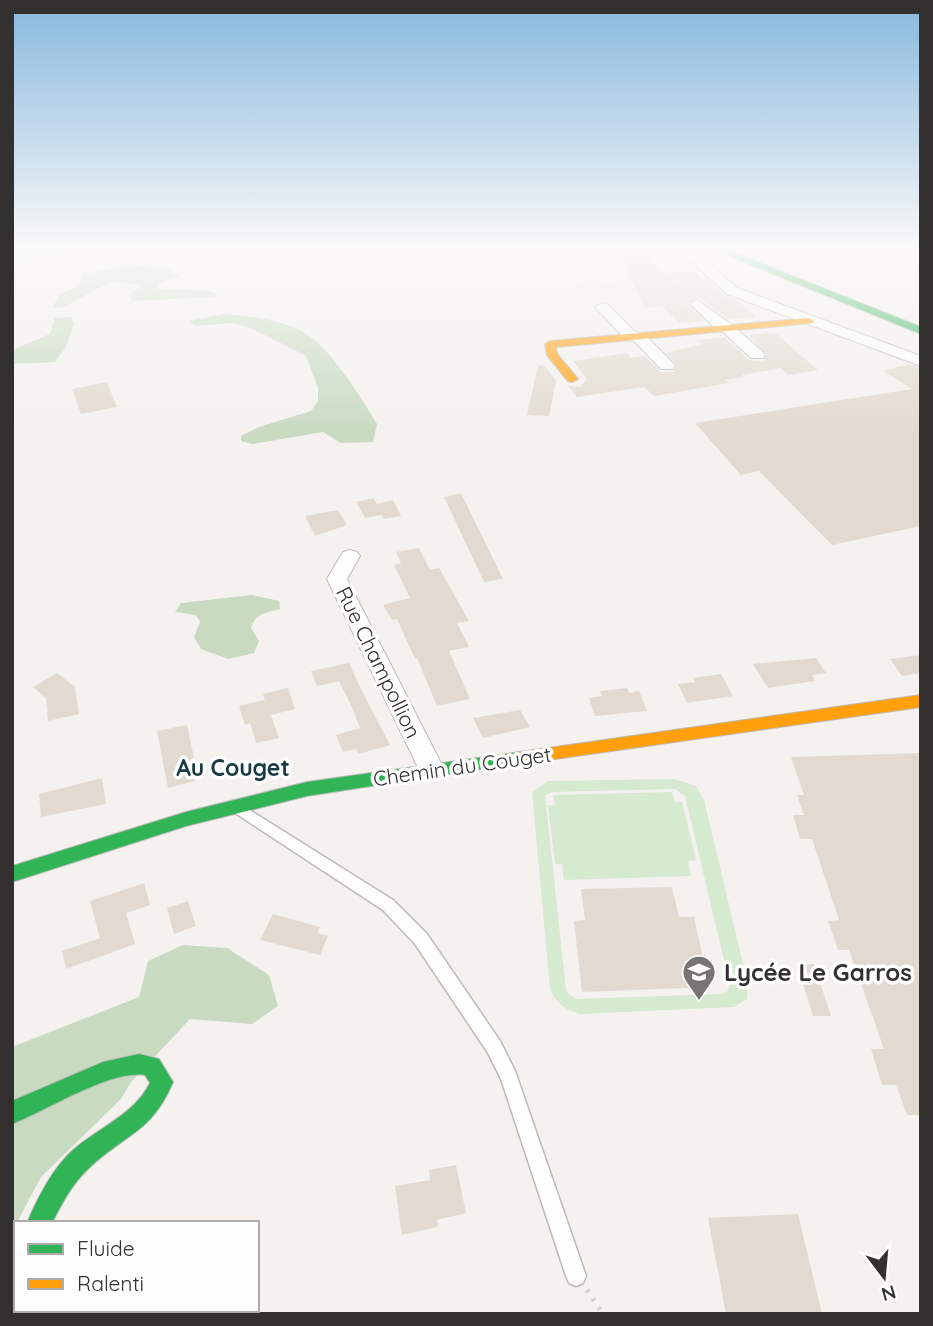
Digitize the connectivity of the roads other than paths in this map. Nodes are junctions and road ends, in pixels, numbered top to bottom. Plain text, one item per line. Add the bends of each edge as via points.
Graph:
1 (606, 311) edge
2 (705, 311) edge
3 (783, 311) edge
4 (871, 311) edge
5 (809, 321) junction
6 (725, 328) junction
7 (921, 331) edge
8 (635, 336) junction
9 (757, 355) dead end
10 (921, 361) edge
11 (667, 366) dead end
12 (572, 379) dead end
13 (350, 556) dead end
14 (921, 701) edge
15 (431, 769) junction
16 (234, 806) junction
17 (12, 874) edge
18 (12, 1113) edge
19 (40, 1221) edge
20 (576, 1276) road end

1 - 8 street
2 - 6 street
3 - 5 street
4 - 7 street
5 - 6 street
5 - 10 street
6 - 8 street
6 - 9 street
8 - 11 street
8 - 12 street via 550,344 552,355
13 - 15 street, Rue Champollion via 337,579
14 - 15 street, Chemin du Couget
15 - 16 street, Chemin du Couget
16 - 17 street, Chemin du Couget
16 - 20 lane via 388,905 421,939 509,1077
18 - 19 street via 117,1067 142,1062 155,1068 162,1082 158,1100 142,1116 83,1157 57,1185

